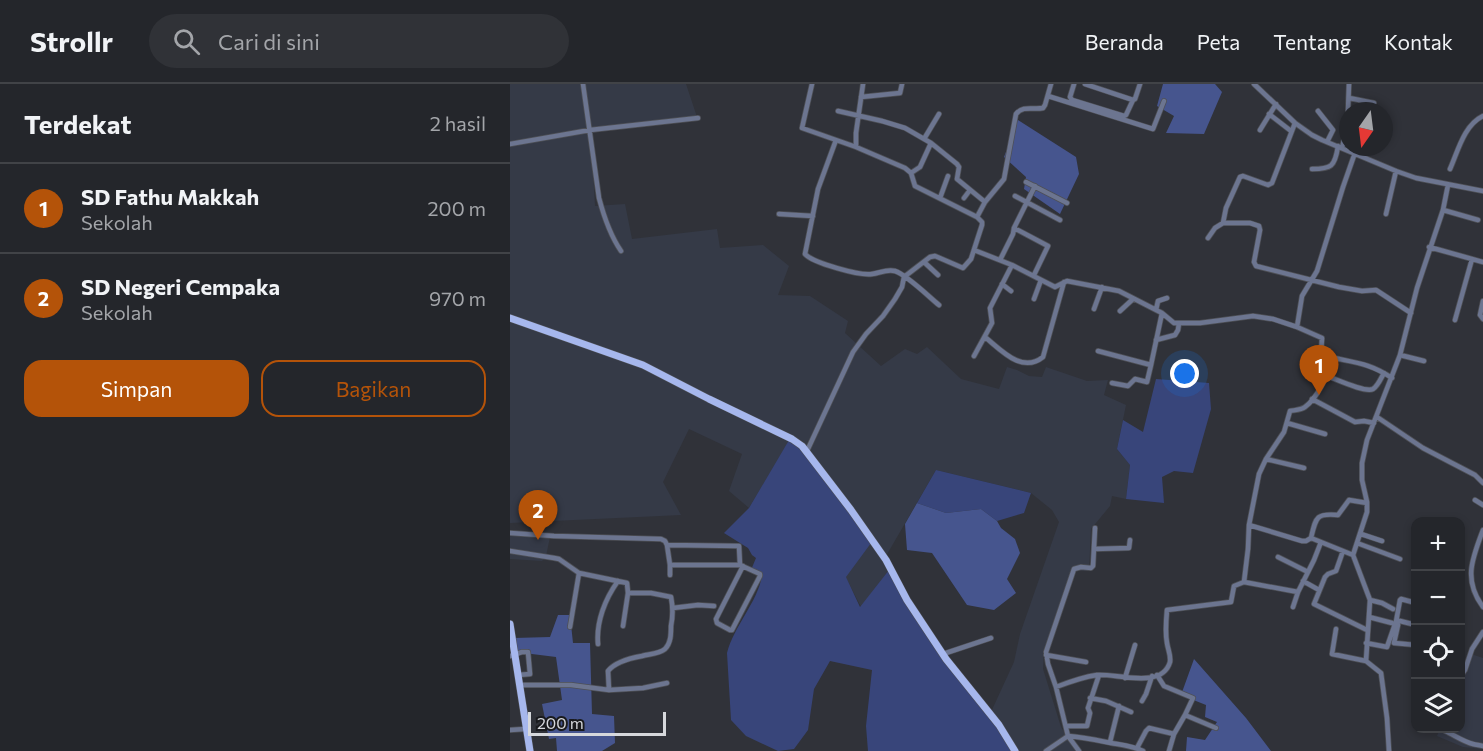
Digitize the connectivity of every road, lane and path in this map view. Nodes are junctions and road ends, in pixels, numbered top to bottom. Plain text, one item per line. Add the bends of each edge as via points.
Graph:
1 (583, 84) edge
2 (812, 84) edge
3 (863, 84) edge
4 (902, 84) edge
5 (1051, 84) edge
6 (1074, 84) edge
7 (1085, 84) edge
8 (1140, 84) edge
9 (1254, 84) edge
10 (1349, 84) edge
11 (1048, 96) junction
12 (861, 97) junction
13 (1349, 98) junction
14 (1132, 99) junction
15 (1164, 101) dead end
16 (1349, 102) edge
17 (1369, 102) edge
18 (1276, 104) junction
19 (838, 111) dead end
20 (1318, 111) dead end
21 (939, 114) dead end
22 (1269, 114) junction
23 (858, 116) junction
24 (1483, 116) edge
25 (698, 118) dead end
26 (1295, 123) junction
27 (590, 130) junction
28 (1260, 130) dead end
29 (1291, 131) junction
30 (924, 139) junction
31 (836, 140) junction
32 (1328, 142) junction
33 (931, 143) junction
34 (510, 144) edge
35 (856, 147) junction
36 (1339, 147) edge
37 (1339, 149) edge
38 (1354, 156) edge
39 (1362, 156) edge
40 (1312, 169) dead end
41 (1450, 169) dead end
42 (1396, 171) junction
43 (911, 173) junction
44 (948, 177) dead end
45 (1026, 182) dead end
46 (1448, 185) junction
47 (1035, 186) junction
48 (970, 190) junction
49 (1483, 191) edge
50 (1015, 196) dead end
51 (940, 198) junction
52 (964, 198) dead end
53 (985, 202) junction
54 (1027, 202) junction
55 (1067, 203) dead end
56 (1443, 210) junction
57 (779, 214) dead end
58 (1386, 214) dead end
59 (813, 216) junction
60 (977, 217) junction
61 (1060, 220) dead end
62 (1478, 220) dead end
63 (1223, 223) junction
64 (1014, 228) junction
65 (1208, 238) dead end
66 (1429, 247) junction
67 (974, 250) junction
68 (621, 251) dead end
69 (1472, 259) junction
70 (1000, 260) junction
71 (924, 262) junction
72 (1483, 262) edge
73 (1012, 265) junction
74 (938, 275) dead end
75 (1034, 275) junction
76 (904, 277) junction
77 (1041, 280) junction
78 (1312, 281) junction
79 (1064, 282) junction
80 (1002, 284) junction
81 (1102, 287) junction
82 (1011, 291) dead end
83 (1167, 298) dead end
84 (1034, 299) dead end
85 (1132, 299) junction
86 (1483, 301) edge
87 (939, 305) dead end
88 (1094, 309) dead end
89 (1156, 310) junction
90 (1120, 311) dead end
91 (1162, 313) junction
92 (1411, 313) junction
93 (510, 318) edge
94 (1483, 319) edge
95 (1455, 320) dead end
96 (1179, 323) junction
97 (1297, 327) junction
98 (985, 337) junction
99 (1156, 340) junction
100 (1098, 351) dead end
101 (1400, 355) junction
102 (974, 356) dead end
103 (1334, 358) junction
104 (1424, 361) dead end
105 (1151, 365) junction
106 (1384, 373) junction
107 (1327, 376) junction
108 (1392, 378) junction
109 (1112, 383) dead end
110 (1312, 399) junction
111 (1377, 417) junction
112 (1287, 423) junction
113 (1374, 423) junction
114 (1325, 434) dead end
115 (807, 451) junction
116 (1266, 459) junction
117 (1304, 468) dead end
118 (1483, 483) edge
119 (1475, 500) dead end
120 (1367, 503) junction
121 (1483, 506) edge
122 (1249, 525) junction
123 (1095, 528) dead end
124 (1483, 530) edge
125 (510, 533) edge
126 (1361, 534) junction
127 (1311, 538) junction
128 (1130, 540) dead end
129 (1382, 541) dead end
130 (1321, 542) junction
131 (1357, 543) junction
132 (667, 545) junction
133 (1094, 549) junction
134 (510, 551) edge
135 (1343, 551) junction
136 (1353, 555) junction
137 (1278, 557) dead end
138 (1400, 559) dead end
139 (670, 565) junction
140 (741, 566) junction
141 (1308, 572) junction
142 (579, 573) junction
143 (670, 575) dead end
144 (618, 581) junction
145 (1303, 581) junction
146 (1244, 582) junction
147 (1319, 590) junction
148 (1298, 592) junction
149 (628, 593) junction
150 (1370, 600) junction
151 (1411, 602) edge
152 (714, 606) dead end
153 (1293, 607) dead end
154 (1483, 607) edge
155 (674, 609) junction
156 (1393, 609) dead end
157 (1369, 617) junction
158 (1394, 622) junction
159 (510, 624) edge
160 (1411, 624) edge
161 (623, 626) dead end
162 (570, 627) dead end
163 (1336, 629) dead end
164 (1367, 630) junction
165 (1483, 632) edge
166 (991, 638) dead end
167 (1366, 643) junction
168 (598, 644) dead end
169 (1136, 645) dead end
170 (1411, 645) edge
171 (943, 654) junction
172 (512, 655) edge
173 (1046, 655) junction
174 (1365, 661) junction
175 (1086, 662) dead end
176 (1465, 667) edge
177 (518, 675) junction
178 (1099, 675) junction
179 (1154, 676) junction
180 (1125, 678) junction
181 (667, 683) dead end
182 (519, 685) junction
183 (1056, 687) junction
184 (609, 690) junction
185 (1090, 698) junction
186 (1142, 701) dead end
187 (1119, 706) junction
188 (1131, 712) dead end
189 (1185, 715) junction
190 (1066, 726) junction
191 (1216, 728) dead end
192 (525, 729) junction
193 (510, 730) edge
194 (1449, 733) edge
195 (1174, 734) junction
196 (1068, 736) junction
197 (1110, 742) junction
198 (1483, 746) edge
199 (1137, 748) junction
200 (530, 751) edge
201 (1015, 751) edge
202 (1046, 751) edge
203 (1079, 751) edge
204 (1143, 751) edge
205 (1169, 751) edge
206 (1389, 751) edge

1 - 27 street
2 - 31 street via 802,128
3 - 12 street
4 - 12 street via 900,93
5 - 11 street
6 - 14 street via 1072,100 1124,116
7 - 14 street
8 - 14 street
9 - 18 street
10 - 13 street
11 - 15 street via 1150,129 1154,128
11 - 53 street via 1043,108 1017,111 1004,178
12 - 23 street
13 - 16 street
13 - 17 street
18 - 22 street
18 - 26 street
19 - 23 street
20 - 32 street via 1333,130
21 - 30 street
22 - 28 street
22 - 29 street
23 - 30 street via 895,124
23 - 35 street
24 - 41 street via 1474,120
25 - 27 street
26 - 29 street
26 - 32 street
27 - 34 street
27 - 68 street via 601,207
29 - 63 street via 1272,183 1240,177
30 - 33 street
31 - 35 street
31 - 59 street via 818,189
32 - 36 street
33 - 43 street via 920,167
33 - 48 street via 957,164 957,178
35 - 43 street
37 - 40 street via 1331,166
38 - 78 street
39 - 42 street
42 - 46 street
42 - 58 street
43 - 51 street via 915,186
44 - 51 street
45 - 47 street
46 - 49 street
46 - 56 street
47 - 54 street
47 - 55 street
48 - 52 street
48 - 53 street
50 - 54 street
51 - 60 street
53 - 60 street
54 - 61 street
54 - 64 street
56 - 62 street
56 - 66 street
57 - 59 street
59 - 76 street via 805,251 809,258 856,272 888,270
60 - 67 street via 982,225
63 - 65 street
63 - 78 street via 1259,226 1256,266
64 - 70 street
64 - 75 street via 1048,246
66 - 69 street
66 - 92 street
67 - 70 street
67 - 71 street via 963,268 934,256
69 - 72 street
69 - 95 street
70 - 73 street
71 - 74 street
71 - 76 street
73 - 75 street
73 - 80 street
75 - 77 street
76 - 87 street
76 - 115 street via 895,299 853,352
77 - 79 street via 1055,287
77 - 84 street
78 - 92 street via 1360,291 1376,290
78 - 97 street via 1302,296
79 - 81 street
79 - 98 street via 1041,359 1018,362
80 - 82 street
80 - 98 street via 990,308 993,321
81 - 85 street
81 - 88 street
83 - 89 street via 1158,301
85 - 89 street
85 - 90 street
86 - 94 street
89 - 91 street
91 - 96 street
91 - 99 street
92 - 101 street
93 - 115 main road via 644,365 792,439
96 - 97 street via 1253,316
96 - 99 street via 1175,335
97 - 103 street via 1322,338 1321,354
98 - 102 street
99 - 105 street
100 - 105 street
101 - 104 street
101 - 108 street
103 - 106 street via 1365,364
103 - 107 street
105 - 109 street via 1147,382 1135,379 1128,386
106 - 107 street via 1376,387 1369,390
106 - 108 street
107 - 110 street
108 - 111 street
110 - 112 street via 1304,408 1290,411
110 - 113 street via 1354,422
111 - 113 street
111 - 118 street
112 - 114 street
112 - 116 street
113 - 120 street via 1362,464
115 - 171 main road via 886,560
116 - 117 street
116 - 122 street via 1257,481
119 - 121 street
120 - 126 street
120 - 127 street via 1349,500 1338,515 1322,515
122 - 127 street via 1302,541
122 - 146 street
123 - 133 street
124 - 154 street via 1472,558 1471,579
125 - 132 street via 661,539
126 - 129 street
126 - 131 street
127 - 130 street
128 - 133 street via 1129,548
130 - 135 street
130 - 141 street
131 - 136 street
131 - 138 street
132 - 139 street
132 - 140 street via 739,546
133 - 173 street via 1092,567 1073,570
134 - 142 street via 559,559
135 - 136 street
135 - 147 street via 1336,571 1325,577
136 - 150 street
137 - 141 street
139 - 140 street
139 - 143 street
140 - 140 street via 760,576 730,630 716,619
141 - 145 street
142 - 144 street
142 - 162 street
144 - 149 street via 627,583
144 - 168 street via 600,616
145 - 147 street
145 - 148 street
146 - 148 street
146 - 179 street via 1234,586 1231,602 1167,610 1170,659 1164,671
147 - 164 street via 1315,606
148 - 153 street
149 - 155 street via 671,597
149 - 161 street
150 - 156 street
150 - 157 street
151 - 158 street via 1400,600
152 - 155 street
155 - 184 street via 669,642 664,649 614,665 608,671
157 - 158 street
157 - 164 street
158 - 160 street
158 - 167 street via 1387,647
158 - 170 street via 1398,625 1394,643
159 - 172 main road
163 - 174 street via 1332,654
164 - 167 street
165 - 176 street
166 - 171 street
167 - 174 street
169 - 180 street
171 - 201 main road
172 - 177 main road
172 - 177 street via 528,652 530,674
173 - 175 street
173 - 183 street
174 - 206 street via 1381,673
177 - 182 main road
178 - 180 street
178 - 183 street
178 - 185 street
179 - 180 street
179 - 186 street
179 - 189 street via 1164,686 1193,698
181 - 184 street
182 - 184 street
182 - 192 main road
183 - 190 street
185 - 187 street
185 - 190 street via 1087,726
187 - 188 street
187 - 197 street
189 - 191 street
189 - 195 street
190 - 196 street
192 - 193 street
192 - 200 main road
194 - 198 street
195 - 199 street via 1149,728
195 - 205 street
196 - 197 street
196 - 202 street
196 - 203 street
197 - 199 street
199 - 204 street

